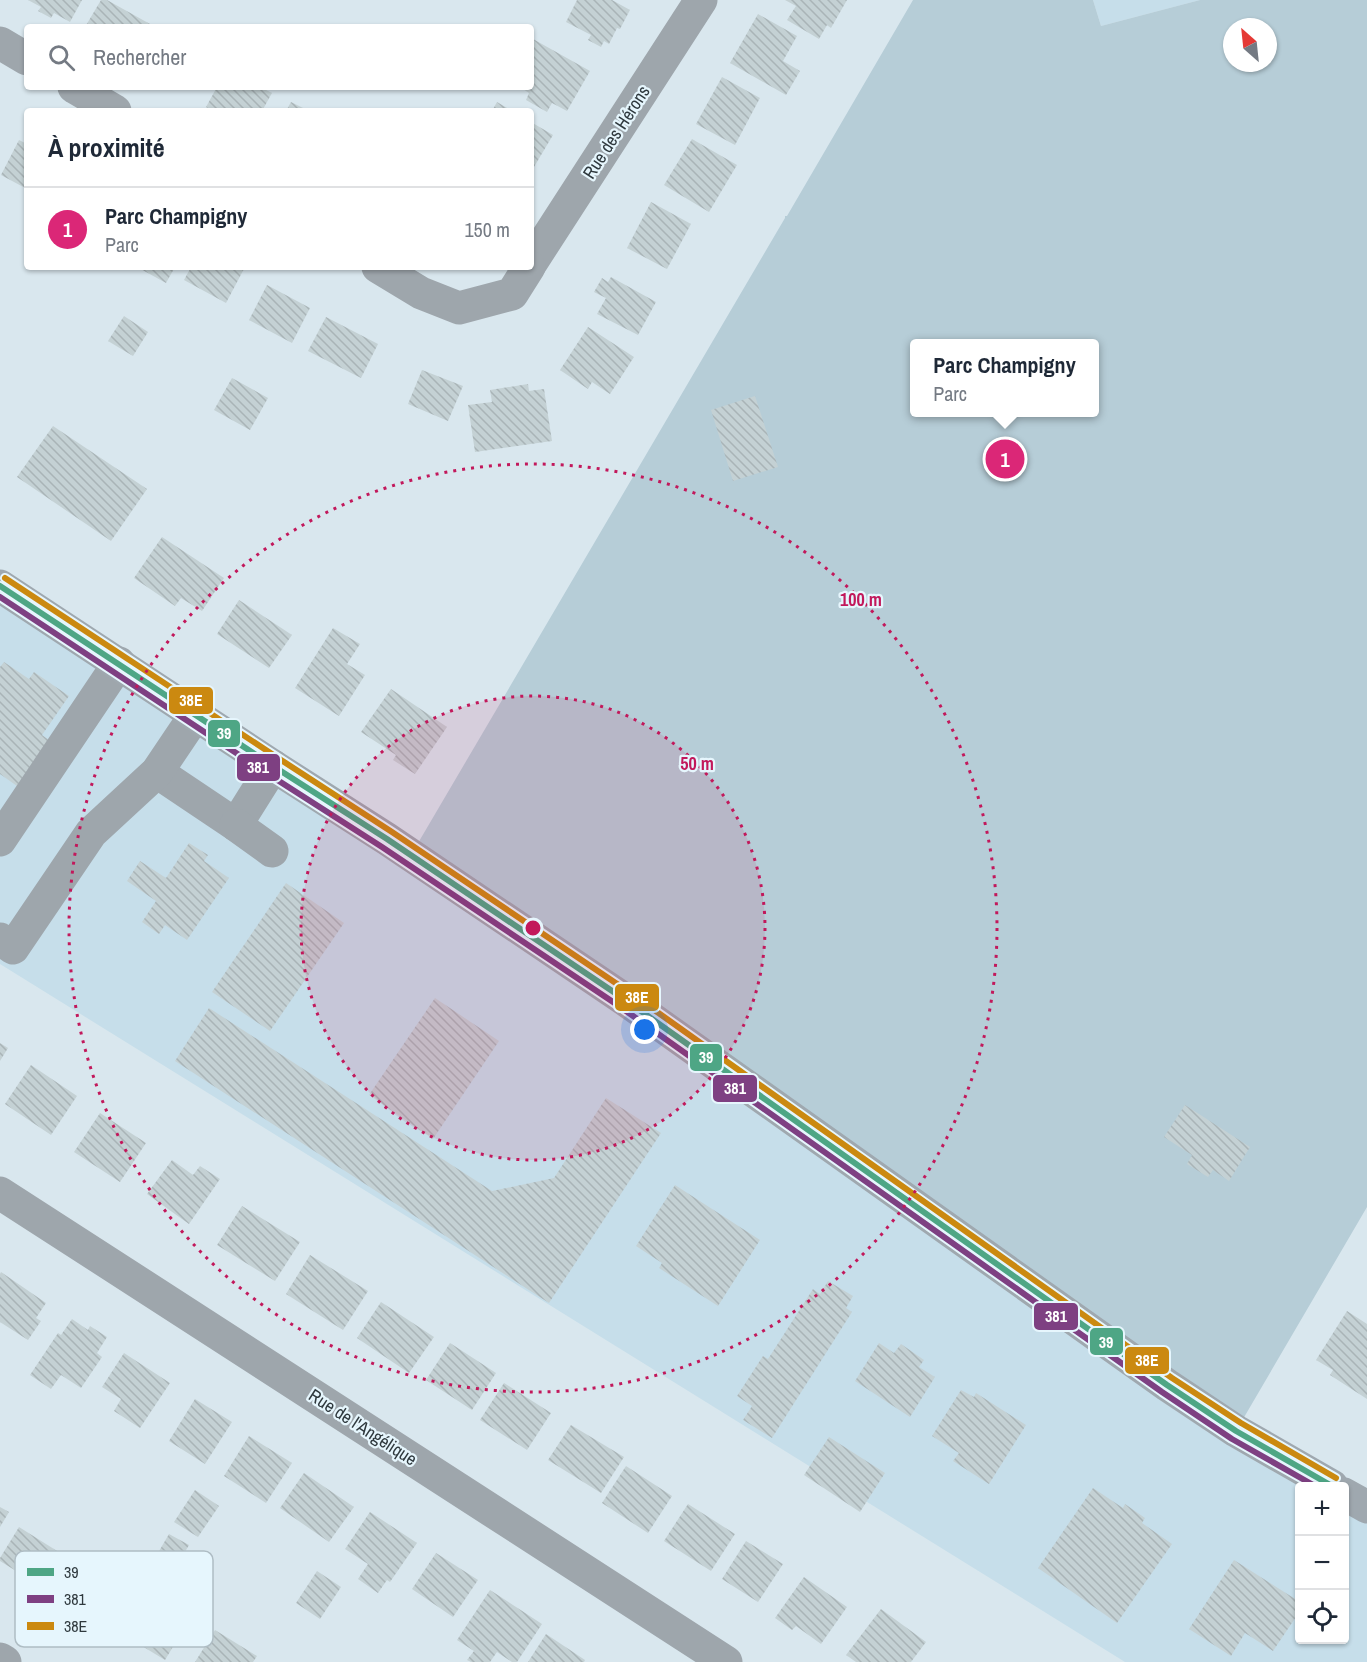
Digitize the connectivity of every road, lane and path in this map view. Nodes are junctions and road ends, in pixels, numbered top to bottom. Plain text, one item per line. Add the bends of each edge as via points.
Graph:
1 (701, 0) edge
2 (0, 43) edge
3 (24, 57) edge
4 (79, 90) edge
5 (110, 108) edge
6 (534, 259) edge
7 (383, 270) edge
8 (527, 270) edge
9 (0, 586) edge
10 (119, 663) junction
11 (196, 714) junction
12 (273, 766) junction
13 (157, 772) junction
14 (236, 825) junction
15 (0, 840) edge
16 (272, 851) dead end
17 (0, 939) edge
18 (0, 1192) edge
19 (1325, 1482) edge
20 (1349, 1497) edge
21 (1367, 1507) edge
22 (0, 1659) edge
23 (5, 1662) edge
24 (726, 1662) edge

1 - 6 street, Rue des Hérons
2 - 3 street
4 - 5 street
7 - 8 street, Rue des Hérons via 459,308 512,294
9 - 10 main road
10 - 11 main road
10 - 15 street
11 - 12 main road
11 - 13 street
12 - 14 street
12 - 19 main road via 624,999 1167,1385 1236,1431
13 - 14 street
13 - 17 street via 91,834 13,948
14 - 16 street
18 - 24 street, Rue de l'Angélique
20 - 21 main road
22 - 23 street

